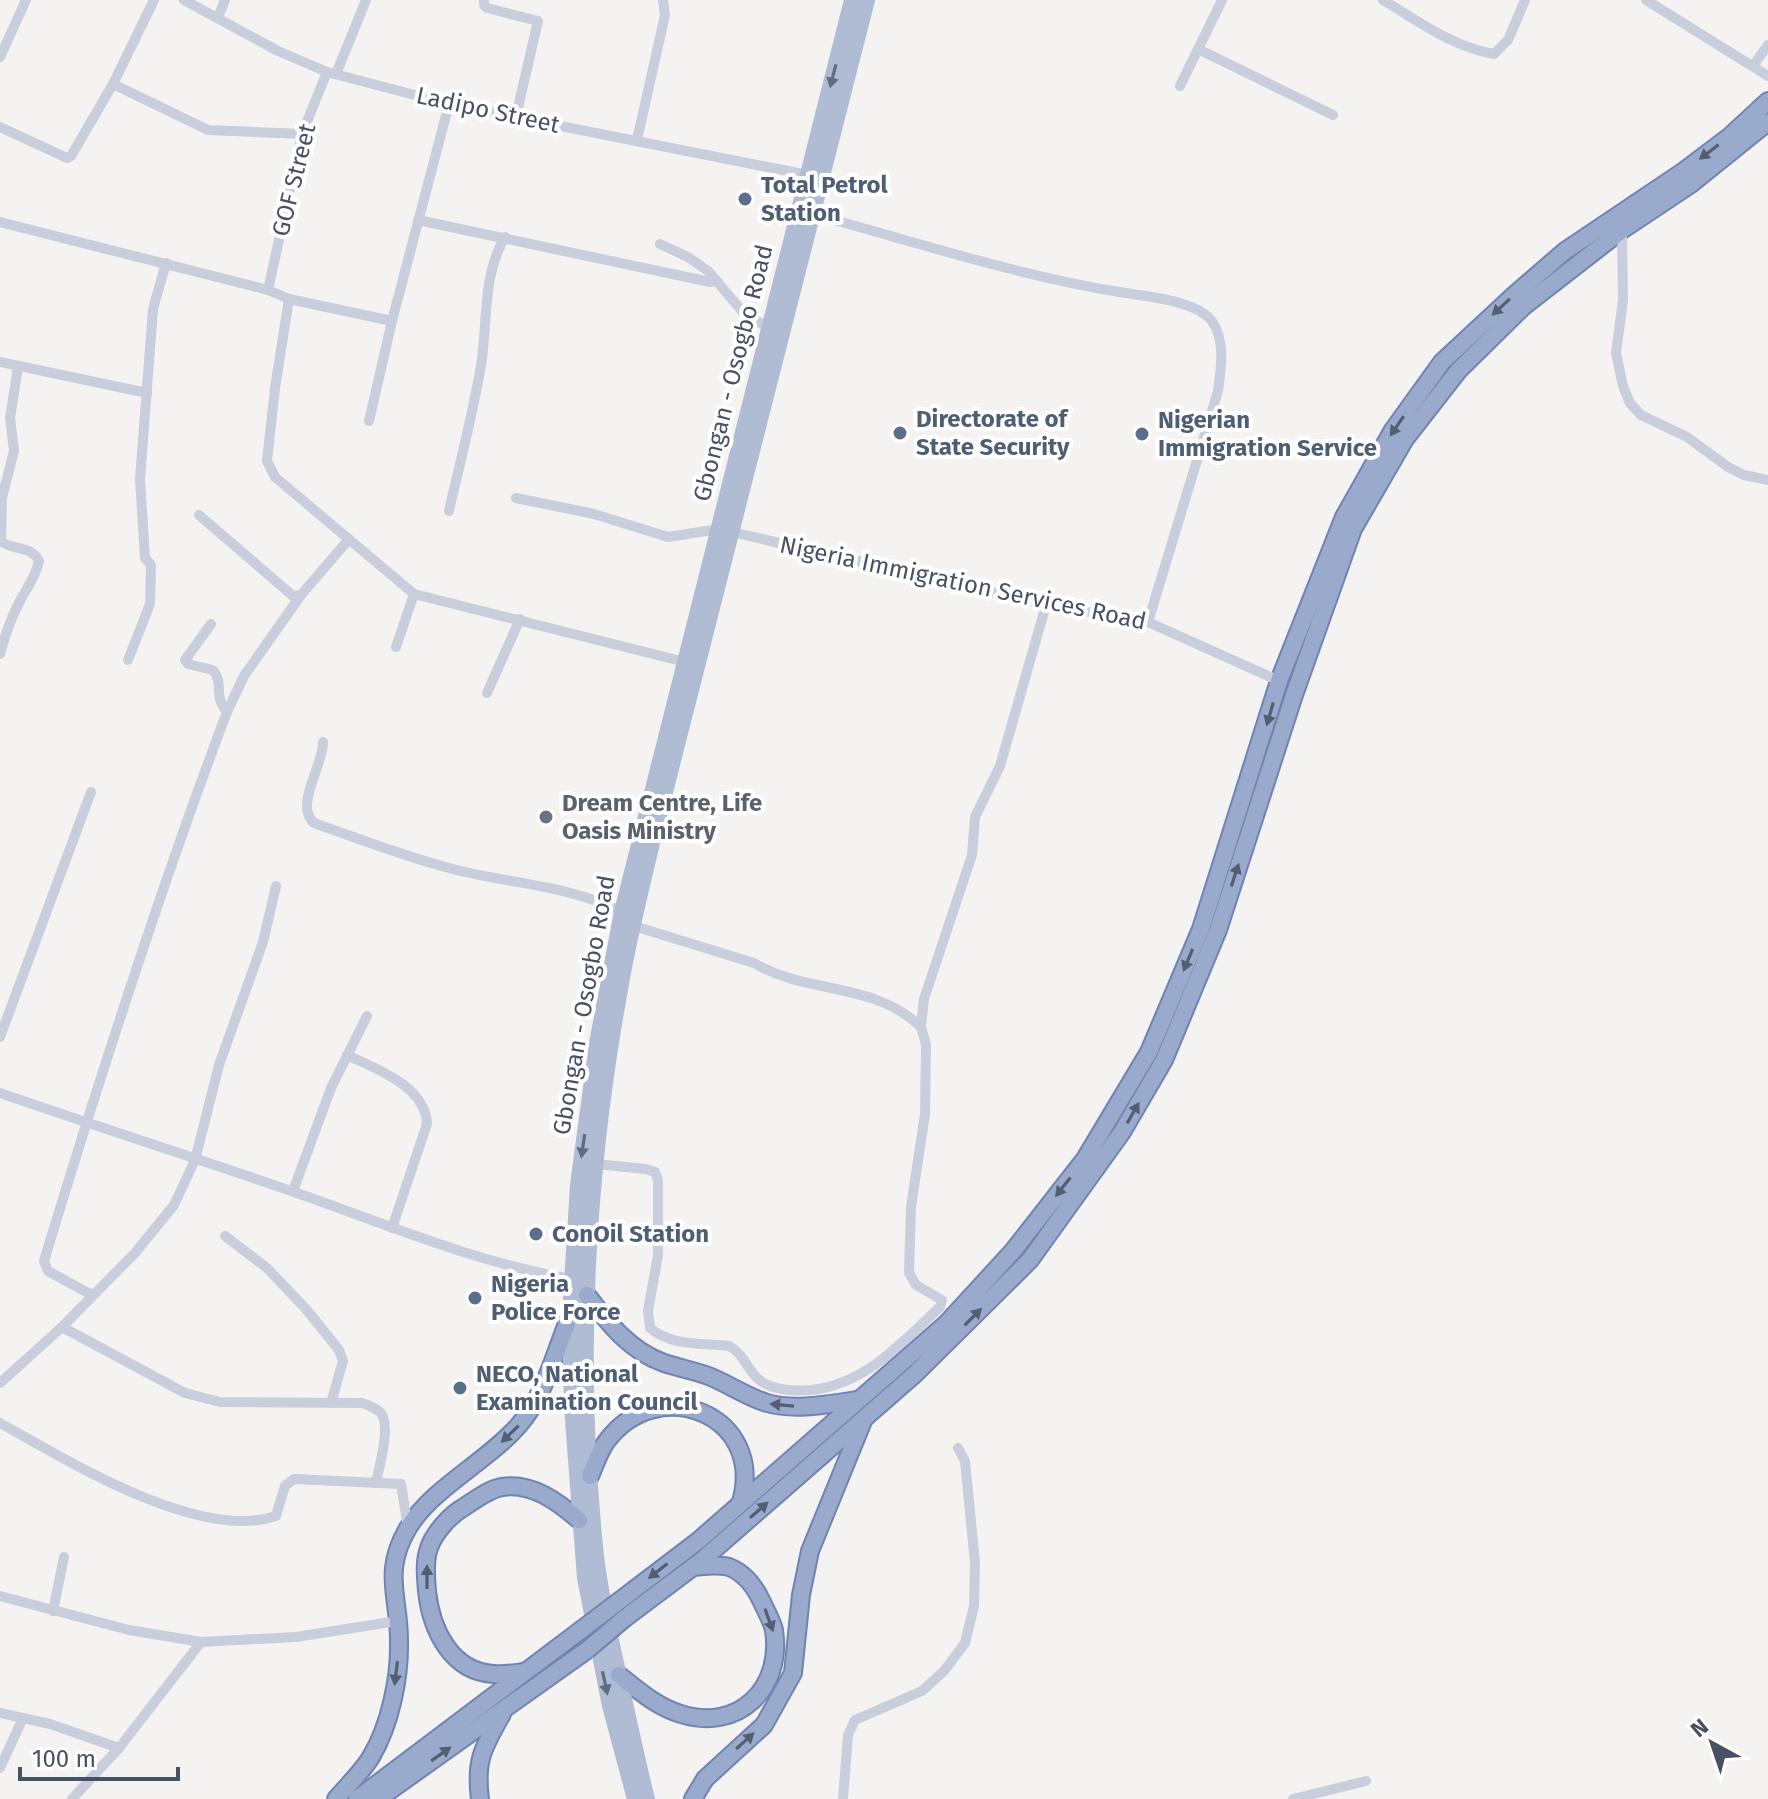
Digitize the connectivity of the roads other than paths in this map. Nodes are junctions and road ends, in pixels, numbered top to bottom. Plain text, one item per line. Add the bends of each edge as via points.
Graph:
1 (26, 0) edge
2 (154, 0) edge
3 (184, 0) edge
4 (225, 0) edge
5 (366, 0) edge
6 (484, 0) edge
7 (663, 0) edge
8 (852, 0) edge
9 (867, 0) edge
10 (1222, 0) edge
11 (1383, 0) edge
12 (1525, 0) edge
13 (1646, 0) edge
14 (218, 17) junction
15 (5, 38) edge
16 (1768, 45) edge
17 (1198, 49) junction
18 (0, 57) edge
19 (1753, 66) junction
20 (332, 73) junction
21 (1768, 76) edge
22 (113, 84) junction
23 (1180, 86) dead end
24 (1768, 101) edge
25 (449, 104) junction
26 (1333, 115) dead end
27 (516, 116) junction
28 (1768, 122) edge
29 (0, 127) edge
30 (302, 134) junction
31 (637, 140) junction
32 (808, 175) junction
33 (812, 214) junction
34 (418, 220) junction
35 (0, 222) edge
36 (1622, 230) junction
37 (505, 237) junction
38 (660, 244) dead end
39 (166, 263) junction
40 (717, 281) junction
41 (268, 290) junction
42 (289, 299) junction
43 (392, 321) junction
44 (768, 328) junction
45 (0, 362) edge
46 (18, 367) junction
47 (147, 393) junction
48 (369, 421) dead end
49 (1768, 480) edge
50 (516, 498) dead end
51 (449, 511) dead end
52 (199, 515) dead end
53 (725, 531) junction
54 (349, 539) junction
55 (414, 594) junction
56 (301, 595) junction
57 (1046, 605) junction
58 (520, 619) junction
59 (1148, 622) junction
60 (211, 624) dead end
61 (396, 647) dead end
62 (0, 654) edge
63 (128, 660) dead end
64 (685, 662) junction
65 (1279, 681) junction
66 (487, 693) dead end
67 (227, 712) junction
68 (323, 742) dead end
69 (91, 792) dead end
70 (276, 886) dead end
71 (622, 912) junction
72 (634, 926) junction
73 (924, 999) junction
74 (900, 1009) junction
75 (367, 1016) dead end
76 (921, 1027) junction
77 (0, 1037) edge
78 (347, 1055) junction
79 (0, 1093) edge
80 (86, 1123) junction
81 (195, 1160) junction
82 (595, 1164) junction
83 (293, 1191) junction
84 (392, 1228) junction
85 (225, 1236) dead end
86 (572, 1279) junction
87 (92, 1295) junction
88 (587, 1295) junction
89 (570, 1316) junction
90 (62, 1327) junction
91 (0, 1383) edge
92 (860, 1400) junction
93 (331, 1403) junction
94 (865, 1418) junction
95 (0, 1423) edge
96 (958, 1448) dead end
97 (590, 1476) junction
98 (376, 1483) junction
99 (741, 1504) junction
100 (579, 1520) junction
101 (408, 1528) junction
102 (64, 1557) dead end
103 (693, 1567) junction
104 (0, 1596) edge
105 (53, 1611) junction
106 (397, 1621) junction
107 (201, 1642) junction
108 (525, 1672) junction
109 (619, 1675) junction
110 (506, 1707) junction
111 (0, 1713) edge
112 (23, 1718) junction
113 (119, 1748) junction
114 (0, 1768) edge
115 (1366, 1781) dead end
116 (72, 1799) edge
117 (336, 1799) edge
118 (357, 1799) edge
119 (378, 1799) edge
120 (480, 1799) edge
121 (635, 1799) edge
122 (647, 1799) edge
123 (693, 1799) edge
124 (843, 1799) edge
125 (1293, 1799) edge

1 - 15 street
2 - 22 street
3 - 14 street, Ladipo Street
4 - 14 street
5 - 20 street, GOF Street
6 - 27 street via 487,8 538,21
7 - 31 street via 665,15
8 -> 32 main road, Gbongan - Osogbo Road
9 - 33 main road, Gbongan - Osogbo Road
10 - 17 street
11 - 12 street via 1418,24 1478,52 1494,54 1508,40
13 - 19 street
14 - 20 street, Ladipo Street via 278,51
15 - 18 street
16 - 19 street
17 - 23 street
17 - 26 street
19 - 21 street
20 - 25 street, Ladipo Street
20 - 30 street, GOF Street
22 - 29 street via 67,158
22 - 30 street via 208,130
24 -> 65 highway via 1684,171 1565,251 1442,362 1393,430 1344,517
25 - 27 street, Ladipo Street
25 - 34 street
27 - 31 street, Ladipo Street
28 - 36 highway via 1691,184
30 - 41 street, GOF Street
31 - 32 street, Ladipo Street
32 - 44 main road, Gbongan - Osogbo Road
33 - 53 main road, Gbongan - Osogbo Road
33 - 59 street via 1073,285 1173,302 1211,320 1220,344 1218,391
34 - 37 street
34 - 43 street
35 - 39 street
36 - 49 street via 1623,300 1616,353 1630,403 1641,415 1687,437 1728,467
94 -> 36 highway via 1030,1260 1122,1132 1164,1060 1218,930 1353,529 1405,439 1458,371 1524,306
37 - 40 street
37 - 51 street via 492,273 476,394
38 - 40 street via 688,257
39 - 41 street
39 - 47 street via 153,309
40 - 44 street via 742,311
41 - 42 street
42 - 43 street
42 - 54 street via 267,461 275,477
43 - 48 street
44 - 53 main road, Gbongan - Osogbo Road
45 - 46 street
46 - 47 street
46 - 62 street via 10,418 14,451 2,498 0,535 6,545 31,551 39,561
47 - 63 street via 140,479 145,558 151,565 150,604
50 - 53 street via 668,537
52 - 56 street via 293,596
53 - 57 street, Nigeria Immigration Services Road
53 - 64 main road, Gbongan - Osogbo Road
53 - 72 main road, Gbongan - Osogbo Road
54 - 55 street
54 - 56 street
55 - 58 street
55 - 61 street
56 - 67 street via 244,676
57 - 59 street, Nigeria Immigration Services Road
57 - 73 street via 1000,766 975,817 972,855
58 - 64 street
58 - 66 street
59 - 65 street, Nigeria Immigration Services Road
60 - 67 street via 185,660 218,676 219,702
64 - 71 main road, Gbongan - Osogbo Road
65 -> 92 highway via 1201,929 1141,1065 1085,1159 1013,1251 947,1323
67 - 80 street
68 - 71 street via 306,810 314,823 450,869 582,895
69 - 77 street
70 - 81 street
71 -> 86 main road, Gbongan - Osogbo Road via 597,1043
72 - 74 street via 754,963 772,974 883,1000
72 - 82 main road, Gbongan - Osogbo Road
73 - 74 street
73 - 76 street
74 - 76 street
75 - 78 street
76 - 82 street via 926,1044 925,1114 911,1207 909,1273 916,1285 942,1300 865,1373 833,1387 785,1391 754,1376 736,1349 657,1335 650,1328 648,1311 658,1255 658,1180 646,1169
78 - 83 street
78 - 84 street via 391,1076 421,1101 427,1114
79 - 80 street
80 - 81 street
80 - 87 street via 44,1261 48,1271
81 - 83 street
81 - 87 street via 174,1205
82 - 88 main road, Gbongan - Osogbo Road
83 - 84 street
84 - 86 street via 535,1273
85 - 93 street via 267,1268 339,1350 343,1361
86 - 89 main road, Gbongan - Osogbo Road
87 - 90 street
92 -> 88 highway via 788,1406 750,1397 643,1353 616,1332
88 - 97 main road, Gbongan - Osogbo Road
89 - 100 main road, Gbongan - Osogbo Road
89 -> 101 highway via 544,1384 520,1424
90 - 91 street
90 - 93 street via 203,1399
92 - 99 highway
93 - 98 street via 362,1403 382,1414 385,1430
103 -> 94 highway
123 -> 94 highway via 705,1779 764,1725 793,1673 810,1551
95 - 98 street via 152,1500 228,1521 276,1516 285,1486 294,1479
96 - 124 street via 965,1461 975,1563 974,1606 965,1643 922,1691 855,1720 848,1735
97 - 99 highway via 606,1442 621,1428 642,1412 679,1406 718,1419 732,1437 744,1469
97 - 109 main road, Gbongan - Osogbo Road via 596,1559
98 - 101 street via 401,1484
99 -> 108 highway, bridge
108 -> 100 highway via 477,1670 441,1642 429,1612 429,1548 451,1515 502,1487 550,1497
100 -> 121 main road, Gbongan - Osogbo Road via 593,1628
101 - 106 highway via 392,1566
102 - 105 street
103 -> 109 highway via 727,1566 743,1575 774,1627 775,1648 754,1701 723,1717 696,1718 651,1700
103 - 110 highway, bridge
104 - 105 street
105 - 107 street
106 - 107 street via 296,1637
106 -> 117 highway via 400,1641 385,1728 370,1759
107 - 113 street
108 - 118 highway
109 - 122 main road, Gbongan - Osogbo Road
119 -> 110 highway
110 - 120 highway via 477,1768
111 - 112 street
112 - 113 street
112 - 114 street
113 - 116 street
115 - 125 street

